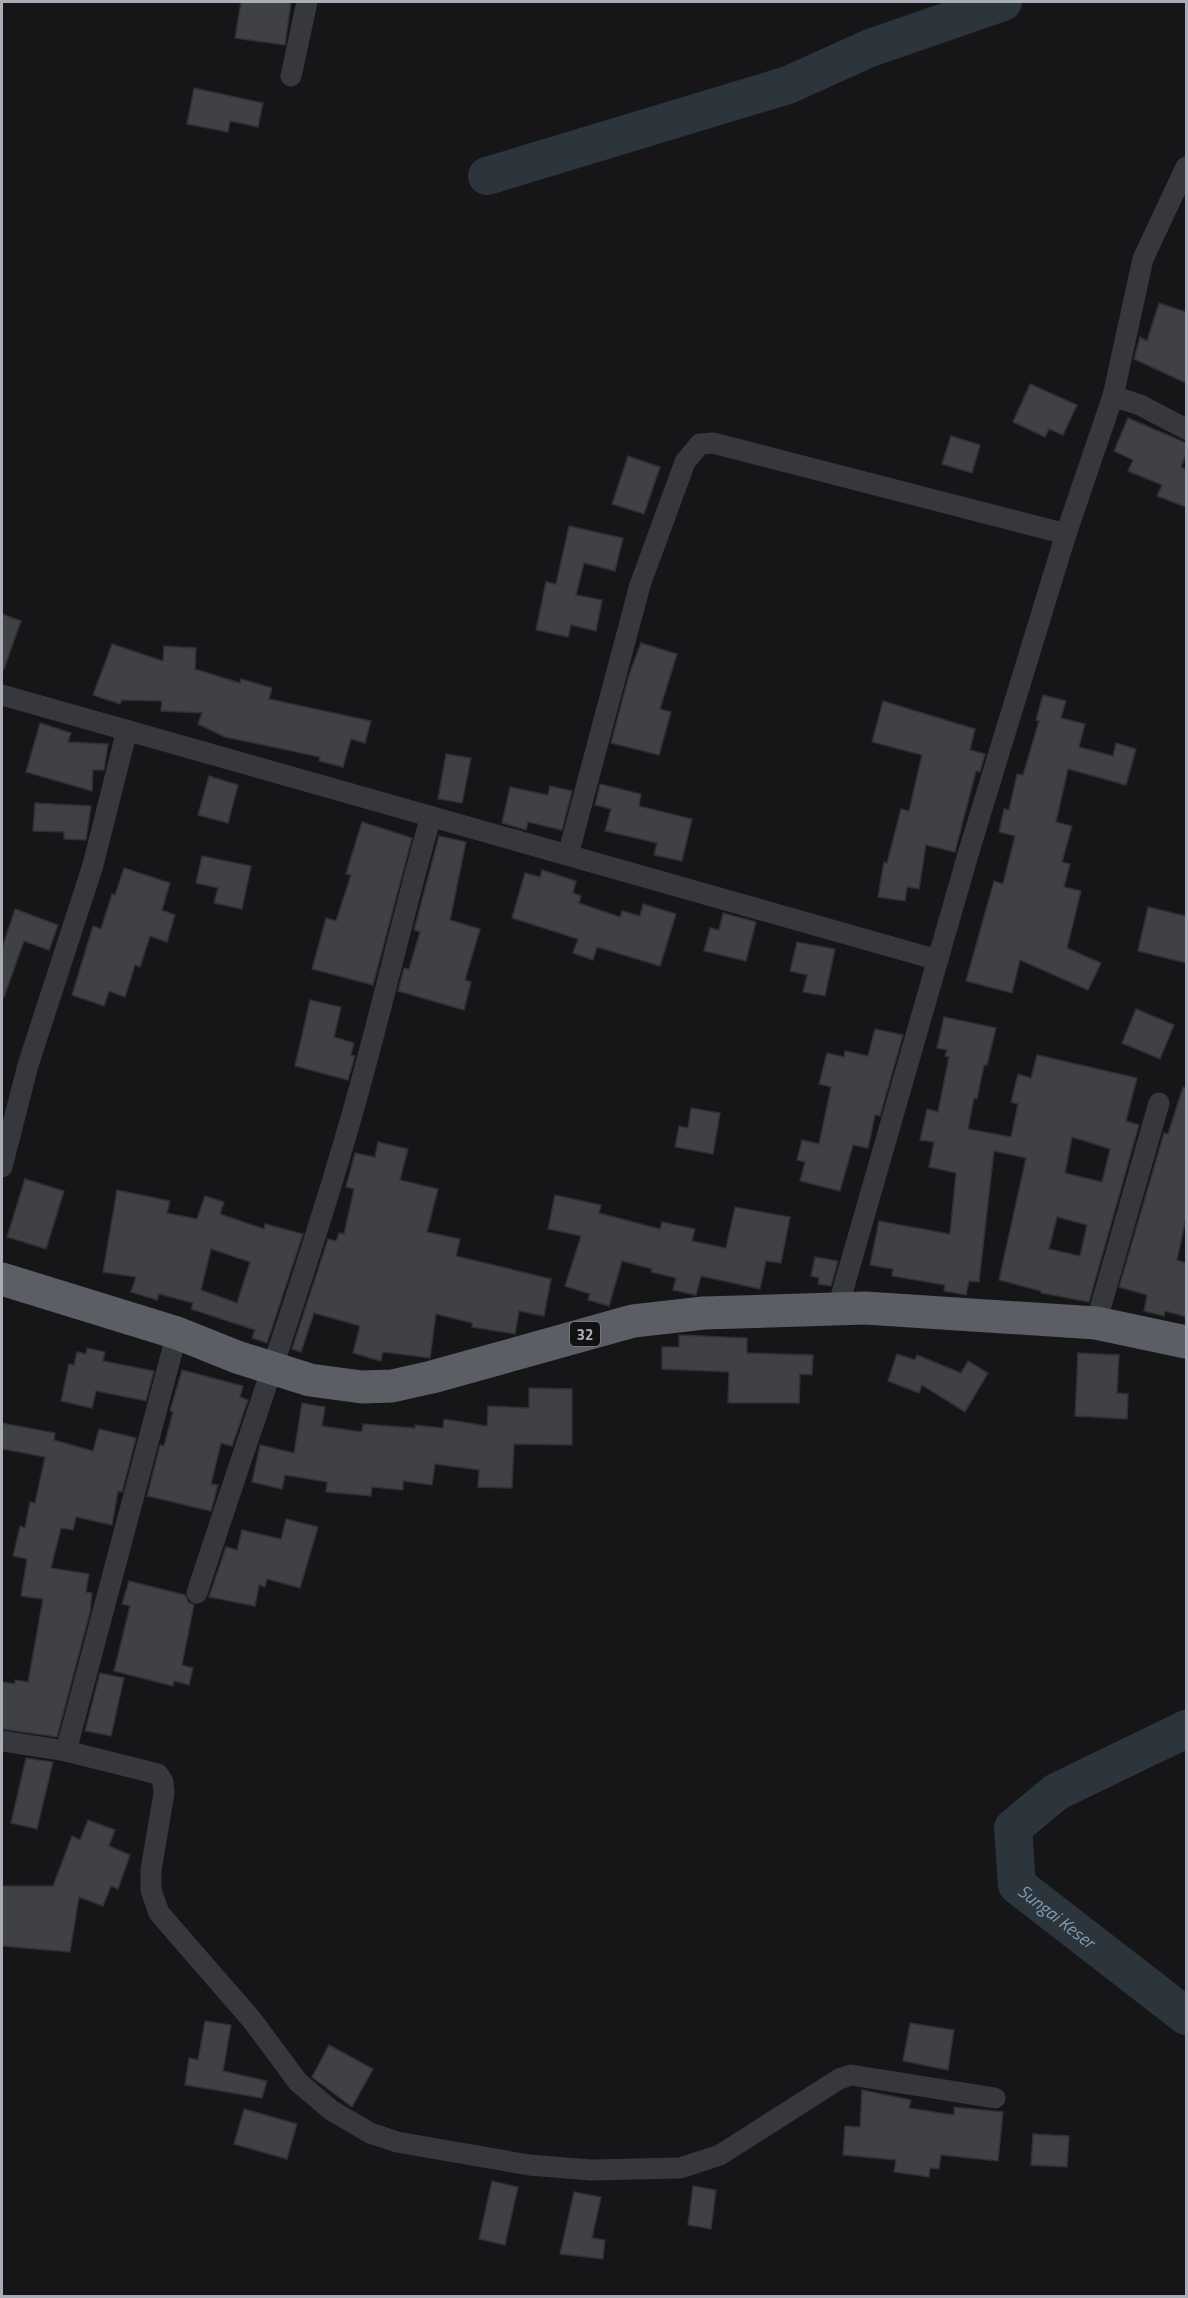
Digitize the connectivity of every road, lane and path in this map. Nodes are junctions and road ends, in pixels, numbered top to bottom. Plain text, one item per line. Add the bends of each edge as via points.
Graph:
1 (307, 2) edge
2 (291, 76) dead end
3 (1186, 167) edge
4 (1113, 396) junction
5 (1186, 429) edge
6 (1066, 534) junction
7 (2, 695) edge
8 (128, 730) junction
9 (431, 816) junction
10 (568, 855) junction
11 (938, 960) junction
12 (1159, 1103) dead end
13 (2, 1167) edge
14 (2, 1279) edge
15 (838, 1307) junction
16 (1096, 1323) junction
17 (177, 1333) junction
18 (1186, 1342) edge
19 (270, 1368) junction
20 (197, 1593) dead end
21 (2, 1741) edge
22 (66, 1751) junction
23 (995, 2098) dead end

1 - 2 street
3 - 4 street via 1143,259
4 - 5 street
4 - 6 street
6 - 10 street via 713,443 700,444 684,462 640,585
6 - 11 street
7 - 8 street
8 - 9 street
8 - 13 street via 93,865 28,1065
9 - 10 street
9 - 19 street via 346,1134
10 - 11 street
11 - 15 street
12 - 16 street
14 - 17 highway, 32
15 - 16 highway, 32
15 - 19 highway, 32 via 704,1313 633,1321 392,1386 362,1387 310,1380
16 - 18 highway, 32
17 - 19 highway, 32
17 - 22 street
19 - 20 street
21 - 22 street
22 - 23 street via 158,1774 164,1793 151,1890 159,1913 252,2020 297,2082 331,2110 370,2133 397,2142 529,2165 591,2170 680,2168 720,2155 851,2075

